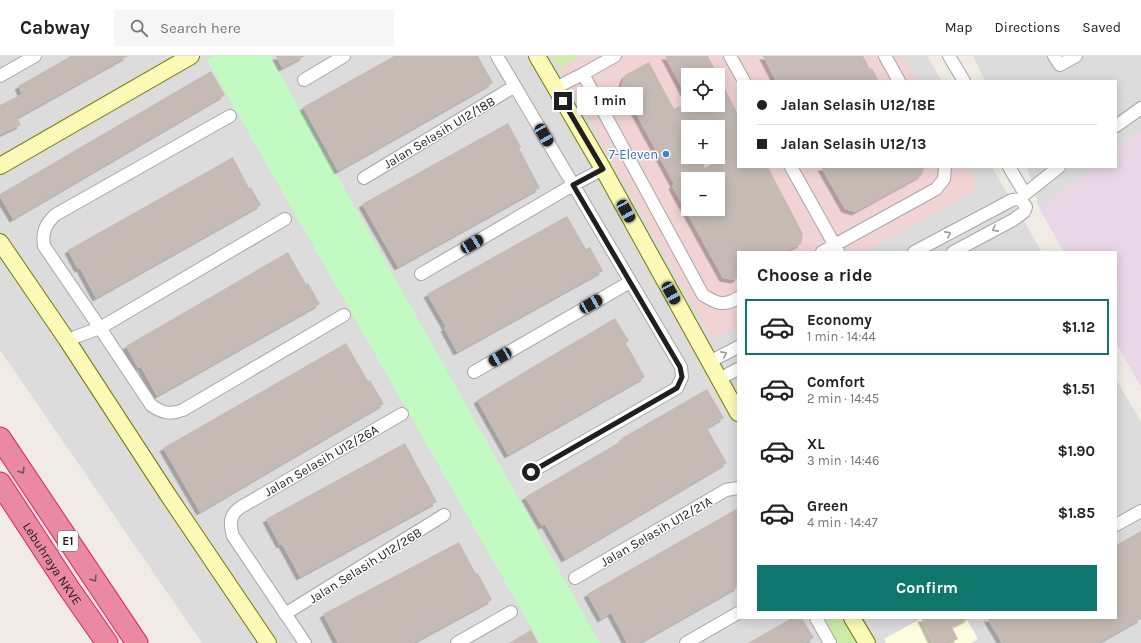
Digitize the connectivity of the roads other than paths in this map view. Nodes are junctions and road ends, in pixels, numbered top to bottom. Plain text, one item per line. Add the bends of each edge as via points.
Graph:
1 (35, 56) edge
2 (191, 56) edge
3 (344, 56) edge
4 (497, 56) edge
5 (537, 56) edge
6 (615, 56) edge
7 (730, 56) edge
8 (885, 56) edge
9 (949, 56) edge
10 (1076, 56) edge
11 (1057, 61) edge
12 (583, 74) junction
13 (0, 76) edge
14 (304, 80) dead end
15 (743, 80) edge
16 (898, 80) edge
17 (963, 80) edge
18 (515, 86) junction
19 (555, 88) junction
20 (1141, 108) edge
21 (230, 116) dead end
22 (1117, 125) edge
23 (0, 166) edge
24 (792, 168) edge
25 (945, 168) edge
26 (1011, 168) edge
27 (1058, 168) edge
28 (603, 169) junction
29 (364, 178) dead end
30 (573, 185) junction
31 (285, 219) dead end
32 (0, 242) edge
33 (836, 248) edge
34 (826, 251) edge
35 (916, 251) edge
36 (955, 251) edge
37 (421, 274) dead end
38 (630, 282) junction
39 (737, 299) edge
40 (344, 315) dead end
41 (100, 328) junction
42 (67, 340) junction
43 (737, 347) edge
44 (709, 362) junction
45 (737, 370) edge
46 (474, 372) dead end
47 (719, 379) junction
48 (737, 411) edge
49 (402, 414) dead end
50 (0, 438) edge
51 (531, 472) dead end
52 (0, 483) edge
53 (737, 488) edge
54 (1141, 511) edge
55 (444, 515) dead end
56 (1117, 524) edge
57 (575, 578) dead end
58 (511, 612) dead end
59 (285, 614) junction
60 (737, 614) edge
61 (817, 619) edge
62 (853, 619) edge
63 (107, 643) edge
64 (137, 643) edge
65 (268, 643) edge
66 (306, 643) edge
67 (457, 643) edge
68 (686, 643) edge
69 (830, 643) edge
70 (867, 643) edge

1 - 13 street
2 - 23 street
3 - 14 street
4 - 18 street
5 - 19 street
6 - 12 street
7 - 15 street
8 - 16 street
9 - 17 street
10 - 11 street
12 - 19 street
12 - 39 street via 703,295 716,303 730,303
18 - 29 street, Jalan Selasih U12/18B
18 - 30 street
19 - 28 street
20 - 22 street
21 - 41 street via 55,215 48,223 43,236 44,246
24 - 33 street
25 - 33 street via 944,179 936,189
26 - 27 street via 1025,194
28 - 30 street
28 - 44 street
30 - 37 street
30 - 38 street
31 - 41 street
32 - 42 street
33 - 34 street
35 -> 36 street via 1012,200 1022,200 1026,207 1024,212
38 - 46 street
38 - 51 street via 680,367 682,377 677,388
40 - 41 street via 175,413 162,412 151,405
41 - 42 street
42 - 65 street
44 -> 43 street
44 - 47 street
45 - 47 street
47 - 48 street
49 - 59 street, Jalan Selasih U12/26A via 234,512 230,527 233,536
50 -> 64 highway, Lebuhraya NKVE / E1
52 - 63 highway, Lebuhraya NKVE / E1
53 - 57 street, Jalan Selasih U12/21A via 726,490
54 - 56 street
55 - 59 street, Jalan Selasih U12/26B
58 - 67 street
59 - 66 street
60 - 68 street
61 - 69 street
62 - 70 street

